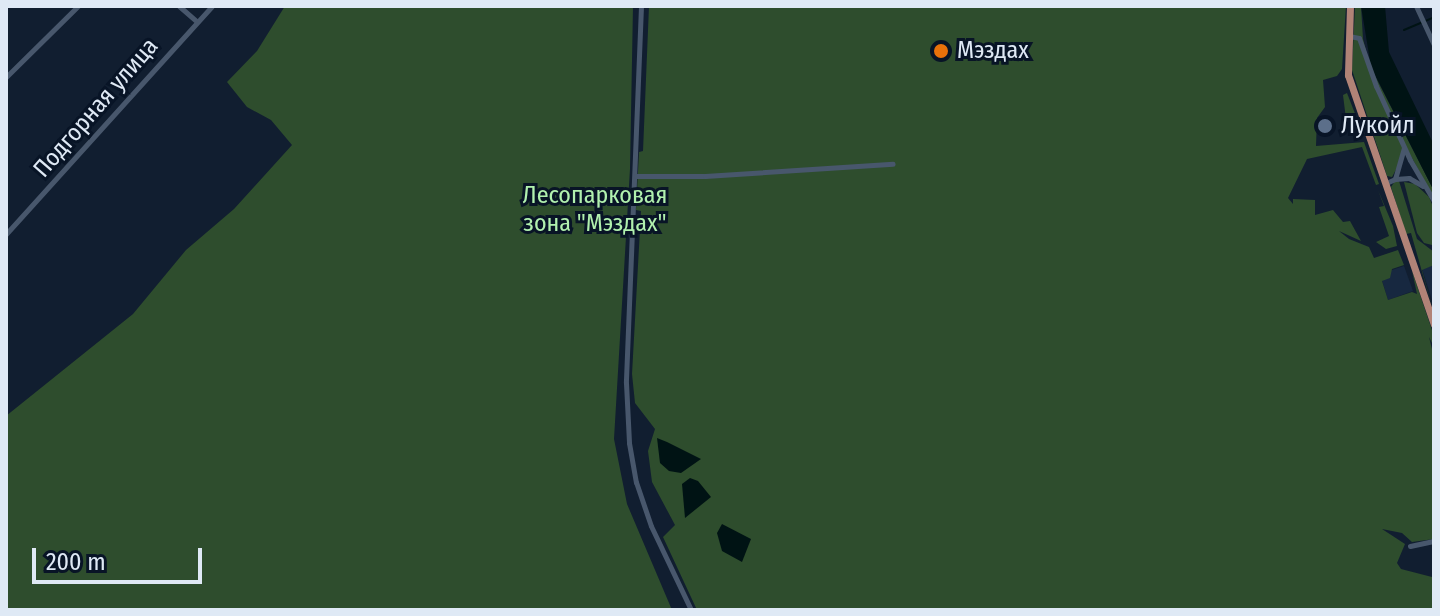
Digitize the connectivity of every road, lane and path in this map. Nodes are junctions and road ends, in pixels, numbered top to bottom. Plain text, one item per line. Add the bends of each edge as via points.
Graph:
1 (78, 6) edge
2 (179, 6) edge
3 (212, 6) edge
4 (641, 6) edge
5 (1350, 6) edge
6 (1416, 6) edge
7 (196, 21) junction
8 (1429, 31) edge
9 (1348, 36) junction
10 (1434, 45) edge
11 (6, 77) edge
12 (1404, 144) junction
13 (893, 164) dead end
14 (636, 176) junction
15 (1395, 179) junction
16 (1385, 184) junction
17 (1427, 189) junction
18 (1434, 201) edge
19 (6, 234) edge
20 (1434, 325) edge
21 (1434, 541) edge
22 (1410, 546) dead end
23 (691, 610) edge

1 - 11 street
2 - 7 street
3 - 7 street, Подгорная улица
4 - 14 street
5 - 9 main road
6 - 8 street
7 - 19 street, Подгорная улица
8 - 10 street
9 - 12 street via 1359,38
9 - 16 main road via 1348,75
12 - 15 street
12 - 17 street
13 - 14 street
14 - 23 street via 626,383 629,443 651,526
15 - 16 street
15 - 17 street via 1409,178
16 - 20 main road
17 - 18 street
21 - 22 street

